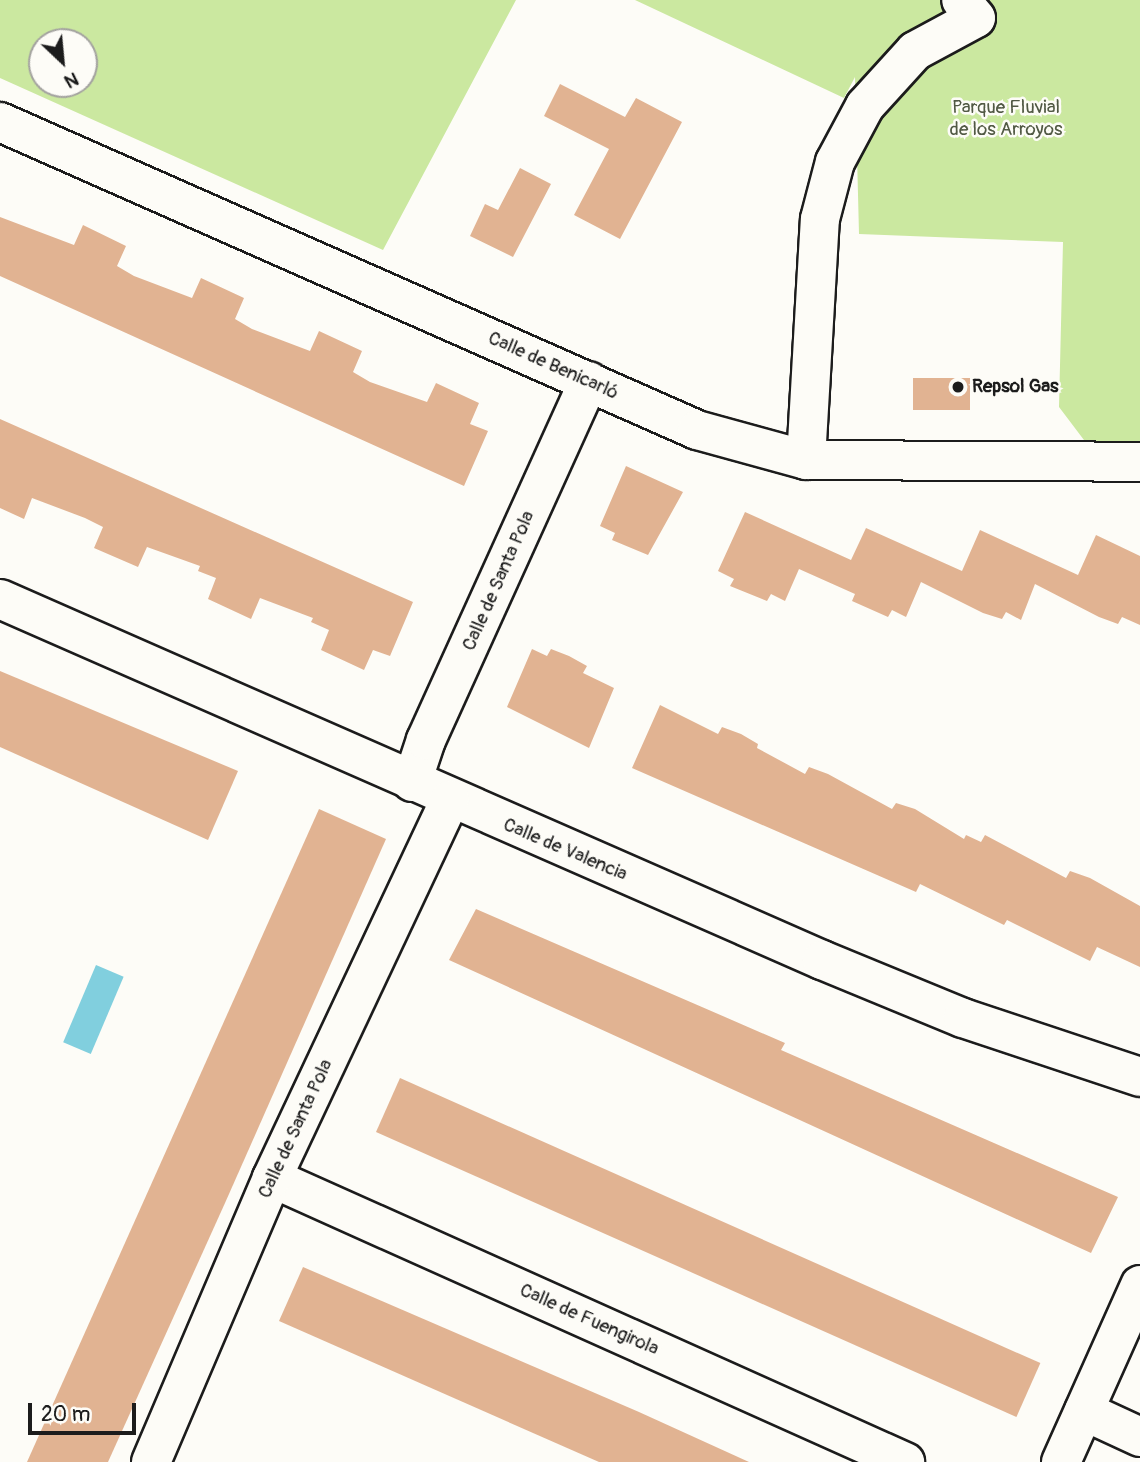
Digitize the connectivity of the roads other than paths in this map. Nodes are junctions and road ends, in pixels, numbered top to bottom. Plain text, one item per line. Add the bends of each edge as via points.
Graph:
1 (961, 0) edge
2 (0, 122) edge
3 (589, 381) junction
4 (806, 460) junction
5 (1140, 462) edge
6 (0, 599) edge
7 (412, 782) junction
8 (450, 800) junction
9 (1140, 1077) edge
10 (272, 1178) junction
11 (1140, 1285) edge
12 (1084, 1411) junction
13 (1140, 1437) edge
14 (151, 1462) edge
15 (905, 1462) edge
16 (1060, 1462) edge

1 - 4 street via 976,18 915,51 865,106 835,162 820,219
2 - 3 street, Calle de Benicarló
3 - 4 street, Calle de Benicarló via 697,430
3 - 7 street, Calle de Santa Pola via 426,740
4 - 5 street, Calle de Benicarló
6 - 7 street, Calle de Valencia
7 - 8 street, Calle de Valencia
8 - 9 street, Calle de Valencia via 962,1018
8 - 10 street, Calle de Santa Pola
10 - 14 street, Calle de Santa Pola
10 - 15 street, Calle de Fuengirola
11 - 12 street
12 - 13 street
12 - 16 street

